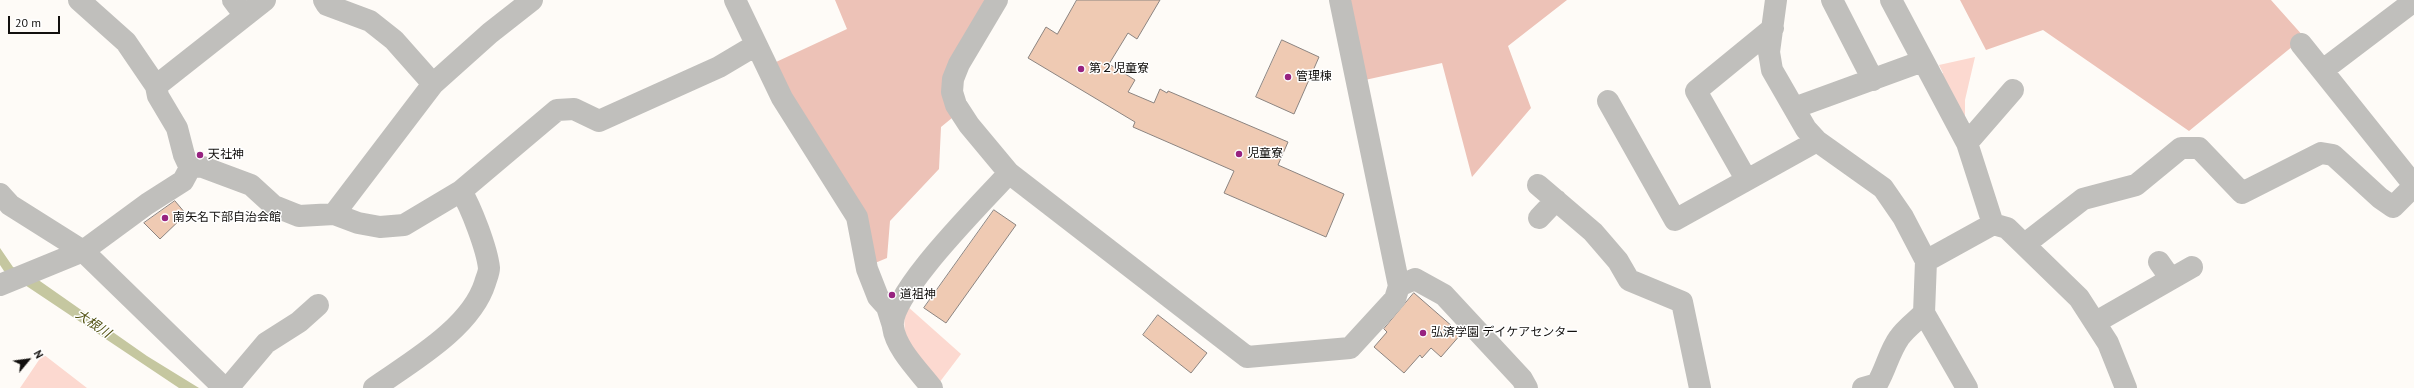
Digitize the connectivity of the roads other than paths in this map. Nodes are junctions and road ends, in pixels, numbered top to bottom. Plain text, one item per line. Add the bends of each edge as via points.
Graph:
1 (79, 0) edge
2 (265, 0) edge
3 (324, 0) edge
4 (532, 0) edge
5 (735, 0) edge
6 (998, 0) edge
7 (1340, 0) edge
8 (1776, 0) edge
9 (1832, 0) edge
10 (1891, 0) edge
11 (2414, 1) edge
12 (239, 8) edge
13 (1773, 28) junction
14 (2300, 44) dead end
15 (756, 45) junction
16 (1923, 61) junction
17 (2324, 70) junction
18 (1873, 80) junction
19 (433, 84) junction
20 (156, 86) junction
21 (2013, 90) dead end
22 (1608, 101) dead end
23 (1794, 108) junction
24 (1817, 141) junction
25 (1967, 143) junction
26 (190, 168) junction
27 (1009, 173) junction
28 (1746, 179) junction
29 (1538, 185) dead end
30 (2414, 186) edge
31 (461, 191) junction
32 (0, 194) edge
33 (1556, 200) junction
34 (334, 214) junction
35 (1539, 218) dead end
36 (1993, 224) junction
37 (2025, 244) junction
38 (83, 251) junction
39 (1926, 261) junction
40 (2159, 262) dead end
41 (2192, 267) dead end
42 (2171, 279) junction
43 (4, 284) edge
44 (1399, 286) junction
45 (318, 305) dead end
46 (1924, 313) junction
47 (2096, 322) junction
48 (893, 326) junction
49 (1697, 387) edge
50 (224, 388) edge
51 (228, 388) edge
52 (374, 388) edge
53 (932, 388) edge
54 (1527, 388) edge
55 (1863, 388) edge
56 (1967, 388) edge
57 (2126, 388) edge

1 - 20 street via 126,42
2 - 12 street
3 - 19 street via 327,5 370,20 394,40
4 - 19 street via 490,33
5 - 15 street
6 - 27 street via 959,64 953,79 952,92 956,105 969,125
7 - 44 street
8 - 13 street
9 - 18 street
10 - 16 street
11 - 17 street
12 - 20 street
13 - 23 street via 1769,52 1772,70
13 - 28 street via 1696,91
14 - 17 street
15 - 31 street via 719,67 599,121 574,109 557,110
15 - 48 street via 782,98 857,217 867,269
16 - 18 street
16 - 25 street
17 - 30 street
18 - 23 street
19 - 34 street
20 - 26 street via 158,96 177,128
21 - 25 street
22 - 28 street via 1675,220
23 - 24 street via 1806,130
24 - 28 street
24 - 39 street via 1883,188 1903,217
25 - 36 street
26 - 34 street via 200,166 251,185 274,206 299,216
26 - 38 street via 183,181
27 - 44 street via 1247,357 1350,348 1395,299
27 - 48 street via 920,272 898,307
29 - 33 street
30 - 37 street via 2393,207 2333,155 2321,153 2242,193 2199,148 2181,148 2136,185 2083,199
31 - 34 street via 404,225 380,227 358,223
31 - 52 street via 470,206 489,269 480,298 462,320 424,353
32 - 38 street via 10,206
33 - 35 street
33 - 49 street via 1593,232 1618,261 1629,280 1682,302
36 - 37 street via 2007,228
36 - 39 street
37 - 47 street via 2079,298
38 - 43 street
38 - 50 street
39 - 46 street
40 - 42 street
41 - 42 street
42 - 47 street
44 - 54 street via 1415,279 1444,295 1522,379
45 - 51 street via 299,322 266,343
46 - 55 street via 1899,337 1887,368 1877,384
46 - 56 street
47 - 57 street via 2108,343
48 - 53 street via 902,348

